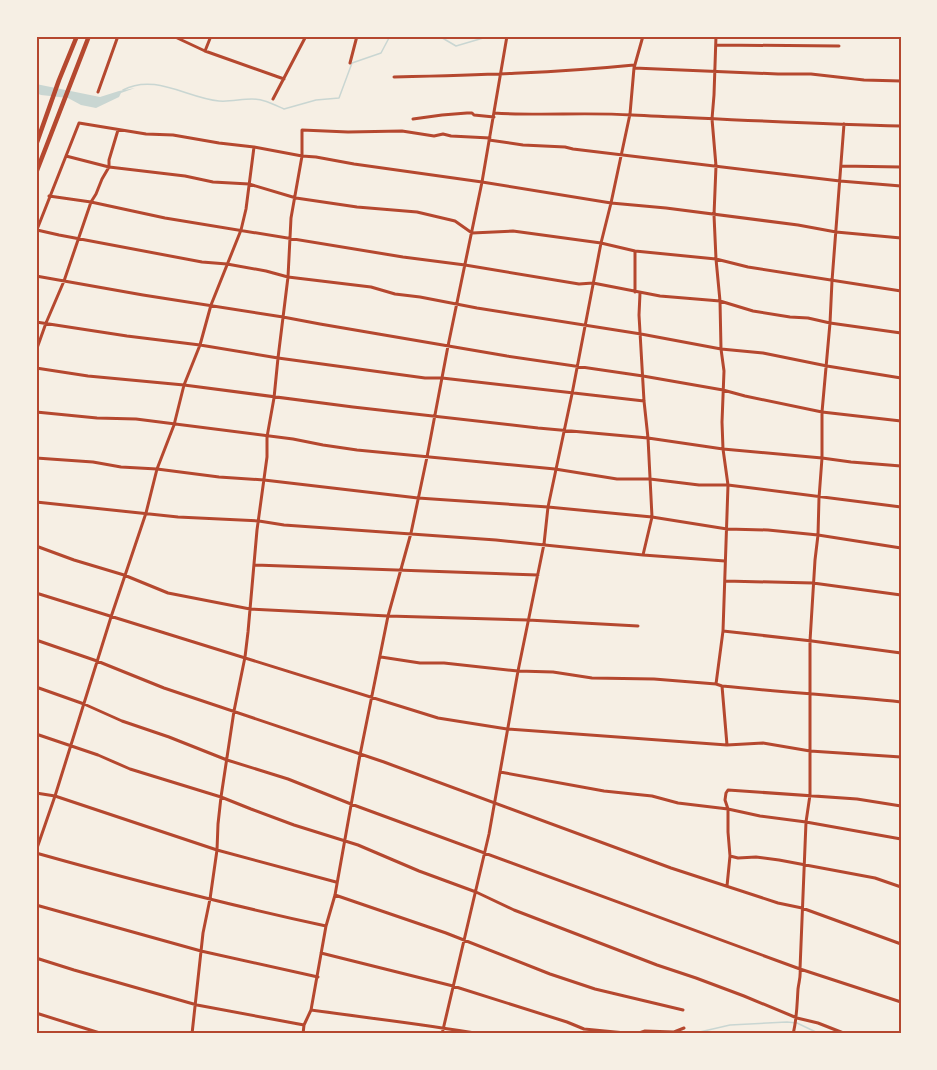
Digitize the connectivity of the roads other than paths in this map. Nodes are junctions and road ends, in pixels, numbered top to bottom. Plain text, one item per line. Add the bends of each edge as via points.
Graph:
1 (77, 36) edge
2 (89, 36) edge
3 (118, 36) edge
4 (172, 36) edge
5 (211, 36) edge
6 (306, 36) edge
7 (357, 36) edge
8 (507, 36) edge
9 (642, 36) edge
10 (716, 36) edge
11 (716, 45) junction
12 (839, 46) dead end
13 (205, 51) junction
14 (350, 63) dead end
15 (634, 67) junction
16 (715, 71) junction
17 (501, 74) junction
18 (394, 77) dead end
19 (284, 79) junction
20 (901, 81) edge
21 (98, 92) dead end
22 (273, 99) dead end
23 (630, 114) junction
24 (494, 115) junction
25 (413, 119) dead end
26 (711, 119) junction
27 (844, 124) junction
28 (901, 126) edge
29 (118, 130) junction
30 (489, 139) junction
31 (36, 144) edge
32 (254, 147) junction
33 (621, 155) junction
34 (66, 156) junction
35 (302, 156) junction
36 (716, 166) junction
37 (841, 166) junction
38 (109, 167) junction
39 (901, 167) edge
40 (36, 173) edge
41 (840, 181) junction
42 (482, 182) junction
43 (249, 184) junction
44 (901, 186) edge
45 (49, 196) junction
46 (296, 198) junction
47 (91, 202) junction
48 (611, 203) junction
49 (714, 214) junction
50 (241, 230) junction
51 (36, 231) edge
52 (836, 232) junction
53 (472, 233) junction
54 (79, 238) junction
55 (290, 238) junction
56 (901, 238) edge
57 (601, 243) junction
58 (634, 251) junction
59 (716, 259) junction
60 (226, 264) junction
61 (465, 265) junction
62 (36, 276) edge
63 (288, 277) junction
64 (64, 281) junction
65 (832, 281) junction
66 (593, 283) junction
67 (901, 291) edge
68 (635, 292) junction
69 (640, 293) junction
70 (720, 302) junction
71 (456, 304) junction
72 (211, 305) junction
73 (283, 317) junction
74 (36, 322) edge
75 (46, 323) junction
76 (830, 324) junction
77 (584, 326) junction
78 (901, 333) edge
79 (640, 334) junction
80 (200, 345) junction
81 (448, 345) junction
82 (721, 349) junction
83 (36, 351) edge
84 (278, 358) junction
85 (827, 366) junction
86 (576, 367) junction
87 (36, 368) edge
88 (643, 376) junction
89 (442, 378) junction
90 (901, 378) edge
91 (184, 385) junction
92 (723, 390) junction
93 (572, 394) junction
94 (274, 398) junction
95 (644, 401) junction
96 (36, 411) edge
97 (822, 412) junction
98 (434, 416) junction
99 (901, 422) edge
100 (174, 425) junction
101 (564, 430) junction
102 (267, 437) junction
103 (648, 438) junction
104 (723, 449) junction
105 (427, 457) junction
106 (36, 458) edge
107 (822, 458) junction
108 (901, 466) edge
109 (157, 469) junction
110 (555, 469) junction
111 (650, 479) junction
112 (264, 480) junction
113 (729, 485) junction
114 (418, 498) junction
115 (819, 498) junction
116 (36, 502) edge
117 (548, 507) junction
118 (901, 507) edge
119 (146, 513) junction
120 (652, 517) junction
121 (259, 520) junction
122 (727, 529) junction
123 (411, 533) junction
124 (819, 535) junction
125 (544, 544) junction
126 (36, 546) edge
127 (901, 548) edge
128 (643, 555) junction
129 (725, 561) junction
130 (254, 565) junction
131 (400, 570) junction
132 (124, 575) junction
133 (538, 575) junction
134 (725, 581) junction
135 (813, 583) junction
136 (36, 593) edge
137 (901, 594) edge
138 (250, 609) junction
139 (388, 616) junction
140 (111, 617) junction
141 (528, 620) junction
142 (638, 626) dead end
143 (723, 631) junction
144 (36, 640) edge
145 (810, 641) junction
146 (901, 653) edge
147 (245, 657) junction
148 (381, 657) junction
149 (97, 661) junction
150 (518, 671) junction
151 (716, 684) junction
152 (722, 686) junction
153 (36, 687) edge
154 (810, 694) junction
155 (373, 698) junction
156 (901, 702) edge
157 (84, 704) junction
158 (234, 711) junction
159 (507, 729) junction
160 (36, 734) edge
161 (727, 745) junction
162 (70, 746) junction
163 (810, 751) junction
164 (360, 755) junction
165 (901, 758) edge
166 (227, 760) junction
167 (500, 772) junction
168 (36, 793) edge
169 (810, 795) junction
170 (55, 796) junction
171 (221, 796) junction
172 (495, 803) junction
173 (351, 804) junction
174 (901, 806) edge
175 (729, 808) junction
176 (806, 822) junction
177 (901, 839) edge
178 (345, 841) junction
179 (217, 850) junction
180 (36, 852) edge
181 (485, 852) junction
182 (730, 856) junction
183 (805, 866) junction
184 (336, 882) junction
185 (727, 886) junction
186 (901, 886) edge
187 (477, 892) junction
188 (335, 895) junction
189 (210, 898) junction
190 (36, 905) edge
191 (802, 908) junction
192 (326, 926) junction
193 (465, 939) junction
194 (901, 944) edge
195 (201, 951) junction
196 (321, 953) junction
197 (36, 958) edge
198 (800, 969) junction
199 (318, 976) junction
200 (453, 986) junction
201 (901, 1002) edge
202 (197, 1005) junction
203 (311, 1010) junction
204 (683, 1010) dead end
205 (36, 1013) edge
206 (796, 1018) junction
207 (304, 1025) junction
208 (443, 1027) junction
209 (684, 1028) dead end
210 (584, 1032) edge
211 (103, 1034) edge
212 (192, 1034) edge
213 (303, 1034) edge
214 (442, 1034) edge
215 (480, 1034) edge
216 (793, 1034) edge
217 (846, 1034) edge

1 - 31 highway
2 - 40 highway
3 - 21 street
4 - 13 street
5 - 13 street
6 - 19 street
7 - 14 street
8 - 17 street
9 - 15 street
10 - 11 street
11 - 12 street
11 - 16 street
13 - 19 street
15 - 16 street
15 - 17 street
15 - 23 street
16 - 20 street
16 - 26 street
17 - 18 street
17 - 24 street
19 - 22 street
23 - 24 street
23 - 26 street
23 - 33 street
24 - 25 street via 467,113
24 - 30 street
26 - 27 street
26 - 36 street
27 - 28 street
27 - 37 street
29 - 32 street
29 - 34 street via 79,123
29 - 38 street
30 - 33 street
30 - 35 street via 402,131 302,130
30 - 42 street
32 - 35 street
32 - 43 street
33 - 36 street
33 - 48 street
34 - 38 street
34 - 45 street
35 - 42 street
35 - 46 street
36 - 41 street
36 - 49 street
37 - 39 street
37 - 41 street
38 - 43 street
38 - 47 street
41 - 44 street
41 - 52 street
42 - 48 street
42 - 53 street
43 - 46 street
43 - 50 street
45 - 47 street
45 - 51 street
46 - 53 street via 417,212 455,220
46 - 55 street
47 - 50 street
47 - 54 street
48 - 49 street
48 - 57 street
49 - 52 street
49 - 59 street
50 - 55 street
50 - 60 street
51 - 54 street
52 - 56 street
52 - 65 street
53 - 57 street via 513,231
53 - 61 street
54 - 60 street
54 - 64 street
55 - 61 street
55 - 63 street
57 - 58 street
57 - 66 street
58 - 59 street
58 - 68 street
59 - 65 street
59 - 70 street
60 - 63 street
60 - 72 street
61 - 66 street
61 - 71 street
62 - 64 street
63 - 71 street via 371,287
63 - 73 street
64 - 72 street
64 - 75 street
65 - 67 street
65 - 76 street
66 - 68 street
66 - 77 street
68 - 69 street
69 - 70 street
69 - 79 street
70 - 76 street
70 - 82 street
71 - 77 street
71 - 81 street
72 - 73 street
72 - 80 street
73 - 81 street
73 - 84 street
74 - 75 street
75 - 80 street
75 - 83 street
76 - 78 street
76 - 85 street
77 - 79 street
77 - 86 street
79 - 82 street
79 - 88 street
80 - 84 street
80 - 91 street
81 - 86 street
81 - 89 street
82 - 85 street
82 - 92 street
84 - 89 street
84 - 94 street
85 - 90 street
85 - 97 street
86 - 88 street
86 - 93 street
87 - 91 street
88 - 92 street
88 - 95 street
89 - 93 street
89 - 98 street
91 - 94 street
91 - 100 street
92 - 97 street
92 - 104 street
93 - 95 street
93 - 101 street
94 - 98 street
94 - 102 street
95 - 103 street
96 - 100 street
97 - 99 street
97 - 107 street
98 - 101 street
98 - 105 street
100 - 102 street
100 - 109 street
101 - 103 street
101 - 110 street
102 - 105 street
102 - 112 street
103 - 104 street
103 - 111 street
104 - 107 street
104 - 113 street
105 - 110 street
105 - 114 street
106 - 109 street
107 - 108 street
107 - 115 street
109 - 112 street
109 - 119 street
110 - 111 street via 617,479
110 - 117 street
111 - 113 street
111 - 120 street
112 - 114 street
112 - 121 street
113 - 115 street
113 - 122 street
114 - 117 street
114 - 123 street
115 - 118 street
115 - 124 street
116 - 119 street
117 - 120 street
117 - 125 street
119 - 121 street
119 - 132 street
120 - 122 street
120 - 128 street
121 - 123 street
121 - 130 street
122 - 124 street
122 - 129 street
123 - 125 street
123 - 131 street
124 - 127 street
124 - 135 street
125 - 128 street
125 - 133 street
126 - 132 street
128 - 129 street
129 - 134 street
130 - 131 street
130 - 138 street
131 - 133 street
131 - 139 street
132 - 138 street via 168,593
132 - 140 street
133 - 141 street
134 - 135 street
134 - 143 street
135 - 137 street
135 - 145 street
136 - 140 street
138 - 139 street
138 - 147 street
139 - 141 street
139 - 148 street
140 - 147 street
140 - 149 street
141 - 142 street
141 - 150 street
143 - 145 street
143 - 151 street
144 - 149 street
145 - 146 street
145 - 154 street
147 - 155 street
147 - 158 street
148 - 150 street
148 - 155 street
149 - 157 street
149 - 158 street
150 - 151 street
150 - 159 street
151 - 152 street
152 - 154 street
152 - 161 street
153 - 157 street
154 - 156 street
154 - 163 street
155 - 159 street via 438,718
155 - 164 street
157 - 162 street
157 - 166 street
158 - 164 street
158 - 166 street
159 - 161 street
159 - 167 street
160 - 162 street
161 - 163 street via 763,743
162 - 170 street
162 - 171 street
163 - 165 street
163 - 169 street
164 - 172 street
164 - 173 street
166 - 171 street
166 - 173 street via 288,778
167 - 172 street
167 - 175 street
168 - 170 street
169 - 174 street
169 - 175 street via 728,790 725,800
169 - 176 street
170 - 179 street
170 - 180 street
171 - 178 street
171 - 179 street
172 - 181 street
172 - 185 street
173 - 178 street
173 - 181 street
175 - 176 street
175 - 182 street
176 - 177 street
176 - 183 street
178 - 184 street
178 - 187 street
179 - 184 street
179 - 189 street
180 - 189 street via 145,884
181 - 187 street
181 - 198 street
182 - 183 street via 756,856
182 - 185 street
183 - 186 street
183 - 191 street
184 - 188 street
185 - 191 street
187 - 193 street
187 - 206 street via 514,910
188 - 192 street
188 - 193 street
189 - 192 street
189 - 195 street
190 - 195 street
191 - 194 street
191 - 198 street
192 - 196 street
193 - 200 street
193 - 204 street via 595,989
195 - 199 street
195 - 202 street
196 - 199 street
196 - 200 street
197 - 202 street
198 - 201 street
198 - 206 street
199 - 203 street
200 - 208 street
200 - 210 street via 567,1022
202 - 207 street
202 - 212 street
203 - 207 street
203 - 208 street
205 - 211 street
206 - 216 street
206 - 217 street
207 - 213 street
208 - 214 street
208 - 215 street
209 - 210 street via 636,1034

